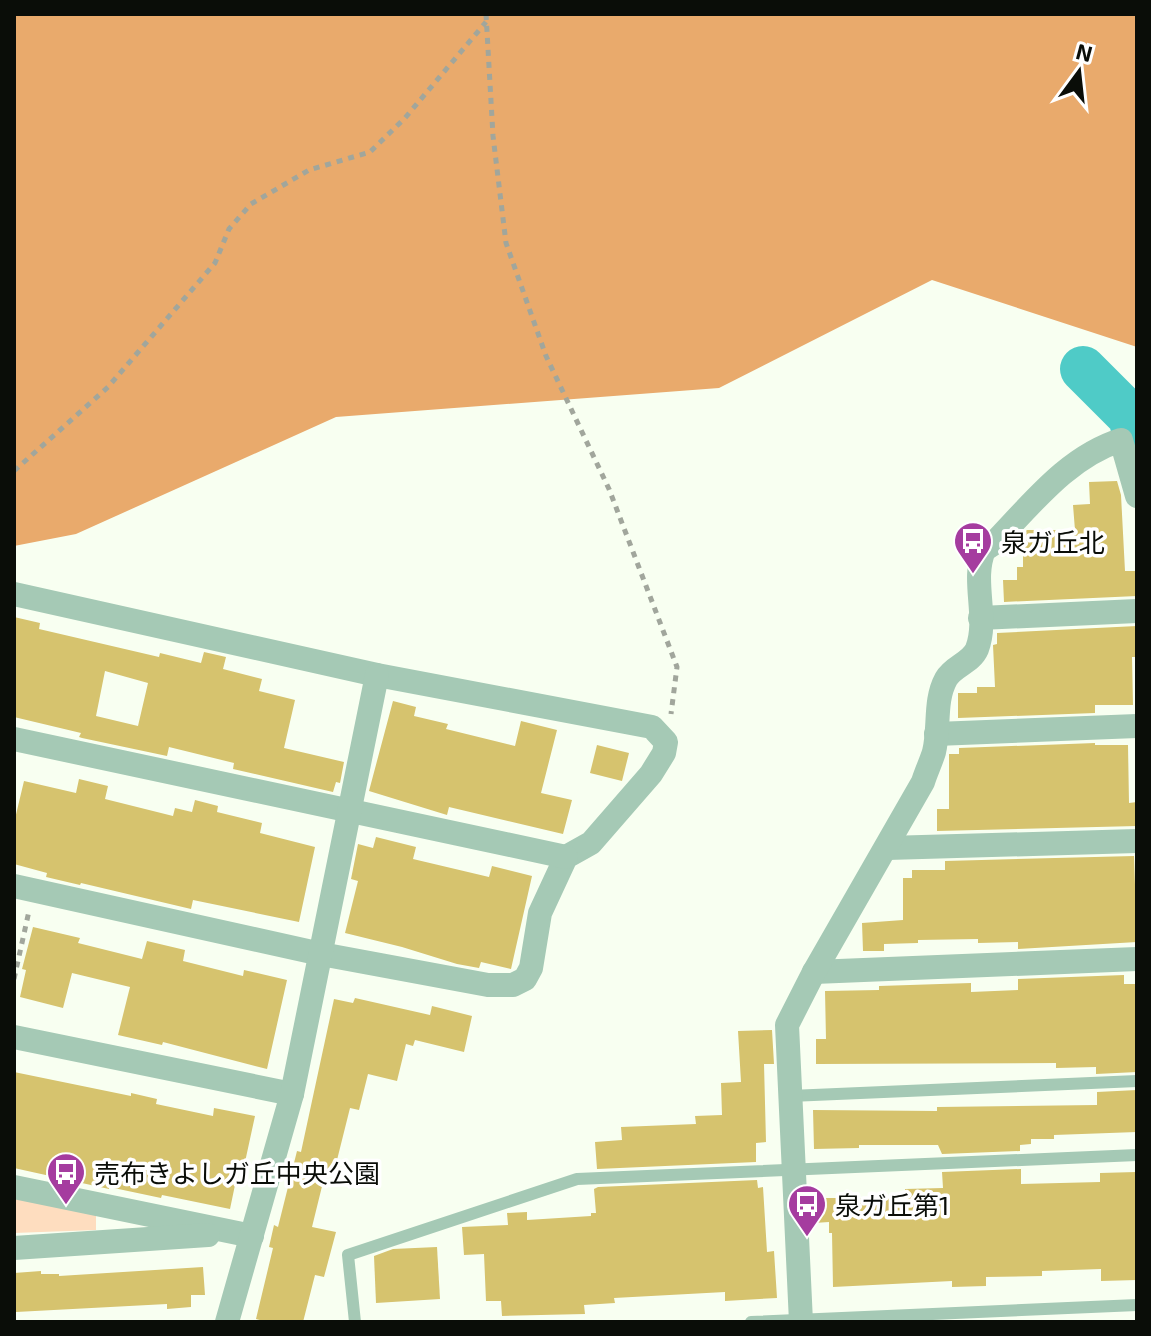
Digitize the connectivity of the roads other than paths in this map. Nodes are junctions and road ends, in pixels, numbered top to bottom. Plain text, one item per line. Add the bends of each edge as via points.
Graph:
1 (1137, 496) edge
2 (14, 594) edge
3 (1137, 611) edge
4 (980, 618) junction
5 (377, 675) junction
6 (1137, 726) edge
7 (936, 734) junction
8 (14, 739) edge
9 (350, 811) junction
10 (1137, 841) edge
11 (887, 848) junction
12 (566, 857) junction
13 (24, 888) edge
14 (321, 954) junction
15 (1137, 959) edge
16 (814, 972) junction
17 (14, 1037) edge
18 (1137, 1081) edge
19 (292, 1094) junction
20 (790, 1096) junction
21 (1137, 1155) edge
22 (796, 1170) junction
23 (14, 1187) edge
24 (245, 1235) junction
25 (14, 1248) edge
26 (1137, 1305) edge
27 (801, 1321) edge
28 (227, 1322) edge
29 (355, 1322) edge
30 (751, 1322) edge

1 - 4 street via 1121,440 1071,465 984,550 979,566
2 - 5 street
3 - 4 street
4 - 7 street via 977,648 948,675 942,689
5 - 9 street
5 - 12 street via 652,727 666,742 651,774 591,843
6 - 7 street
7 - 11 street via 923,782
8 - 9 street
9 - 12 street
9 - 14 street
10 - 11 street
11 - 16 street
12 - 14 street via 540,913 531,968 513,985
13 - 14 street
14 - 19 street
15 - 16 street
16 - 20 street via 787,1025
17 - 19 street
18 - 20 lane
19 - 24 street
20 - 22 street
21 - 22 lane
22 - 27 street
22 - 29 lane via 577,1179 348,1255
23 - 24 street
24 - 25 street
24 - 28 street
26 - 27 lane
27 - 30 lane

